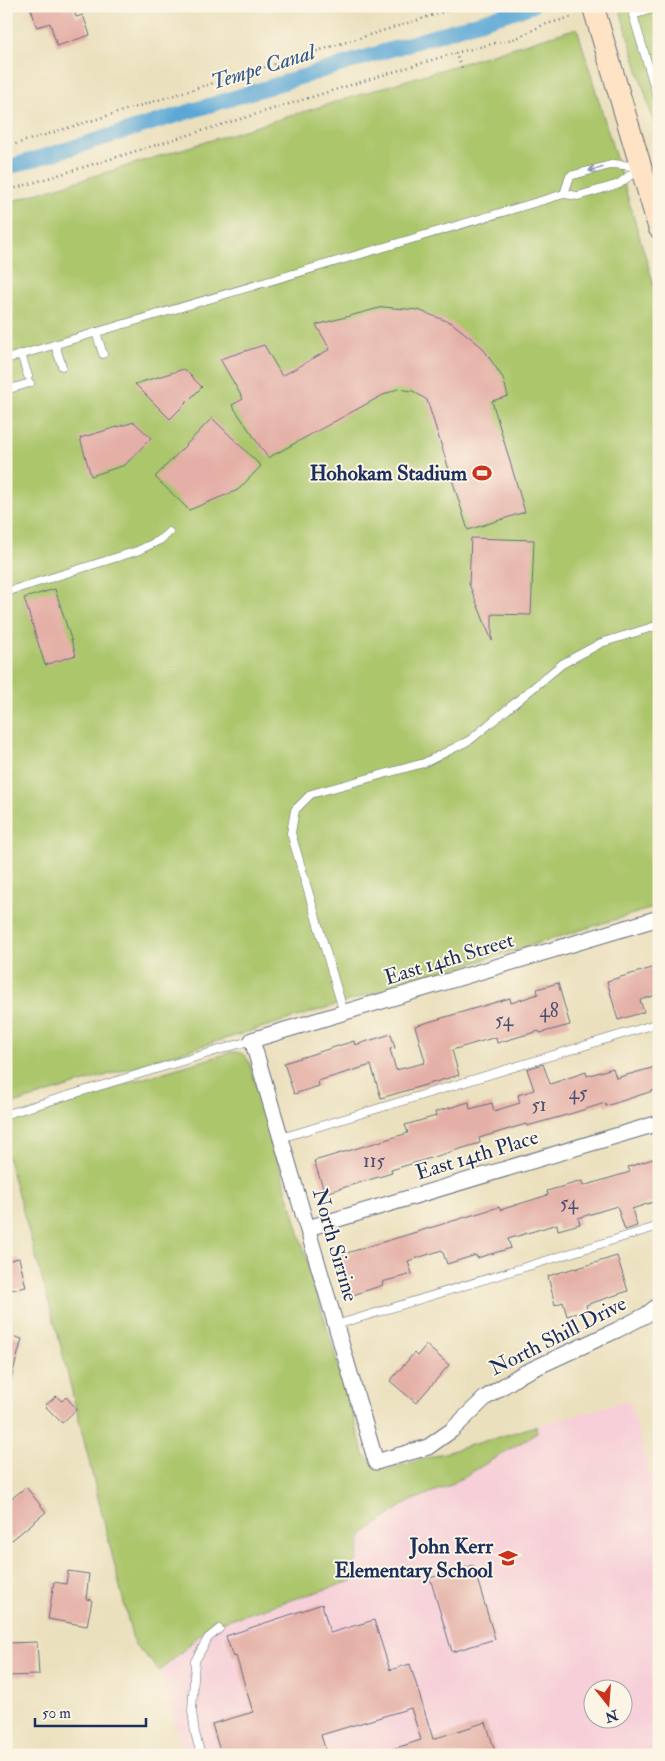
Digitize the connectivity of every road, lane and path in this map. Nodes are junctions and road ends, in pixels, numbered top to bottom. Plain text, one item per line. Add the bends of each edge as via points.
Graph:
1 (463, 6) edge
2 (659, 7) edge
3 (593, 8) edge
4 (572, 17) dead end
5 (455, 53) junction
6 (463, 70) dead end
7 (659, 102) edge
8 (6, 147) edge
9 (641, 167) junction
10 (6, 191) edge
11 (564, 194) junction
12 (659, 228) edge
13 (96, 332) junction
14 (55, 345) junction
15 (21, 354) junction
16 (103, 354) dead end
17 (6, 359) edge
18 (62, 366) dead end
19 (6, 390) edge
20 (169, 532) dead end
21 (6, 592) edge
22 (659, 625) edge
23 (659, 918) edge
24 (344, 1012) junction
25 (659, 1023) edge
26 (252, 1040) junction
27 (6, 1111) edge
28 (659, 1123) edge
29 (281, 1138) junction
30 (659, 1226) edge
31 (308, 1228) junction
32 (659, 1305) edge
33 (336, 1325) junction
34 (376, 1462) joint
35 (218, 1629) dead end
36 (201, 1755) edge

1 - 8 path
2 - 7 lane via 633,15
3 - 9 street
4 - 5 path via 543,25 517,38
5 - 6 path
5 - 10 path
9 - 11 lane via 619,184 578,196
9 -> 11 lane via 614,164 570,176
9 - 12 street
11 - 13 lane
13 - 14 lane
13 - 16 lane
14 - 15 lane
14 - 18 lane
15 - 17 lane
15 - 19 lane via 29,380
20 - 21 lane via 137,551
22 - 24 lane via 601,643 562,664 470,740 424,763 311,794 295,810 291,833
23 - 24 street, East 14th Street
24 - 26 street, East 14th Street
25 - 29 lane
26 - 27 lane via 7,1114
26 - 29 street, North Sirrine
28 - 31 street, East 14th Place
29 - 31 street, North Sirrine
30 - 33 lane
31 - 33 street, North Sirrine
32 - 34 street, North Shill Drive via 617,1330 522,1374 485,1398 452,1430 428,1447
33 - 34 street, North Sirrine
35 - 36 lane via 208,1638 195,1661 192,1711

